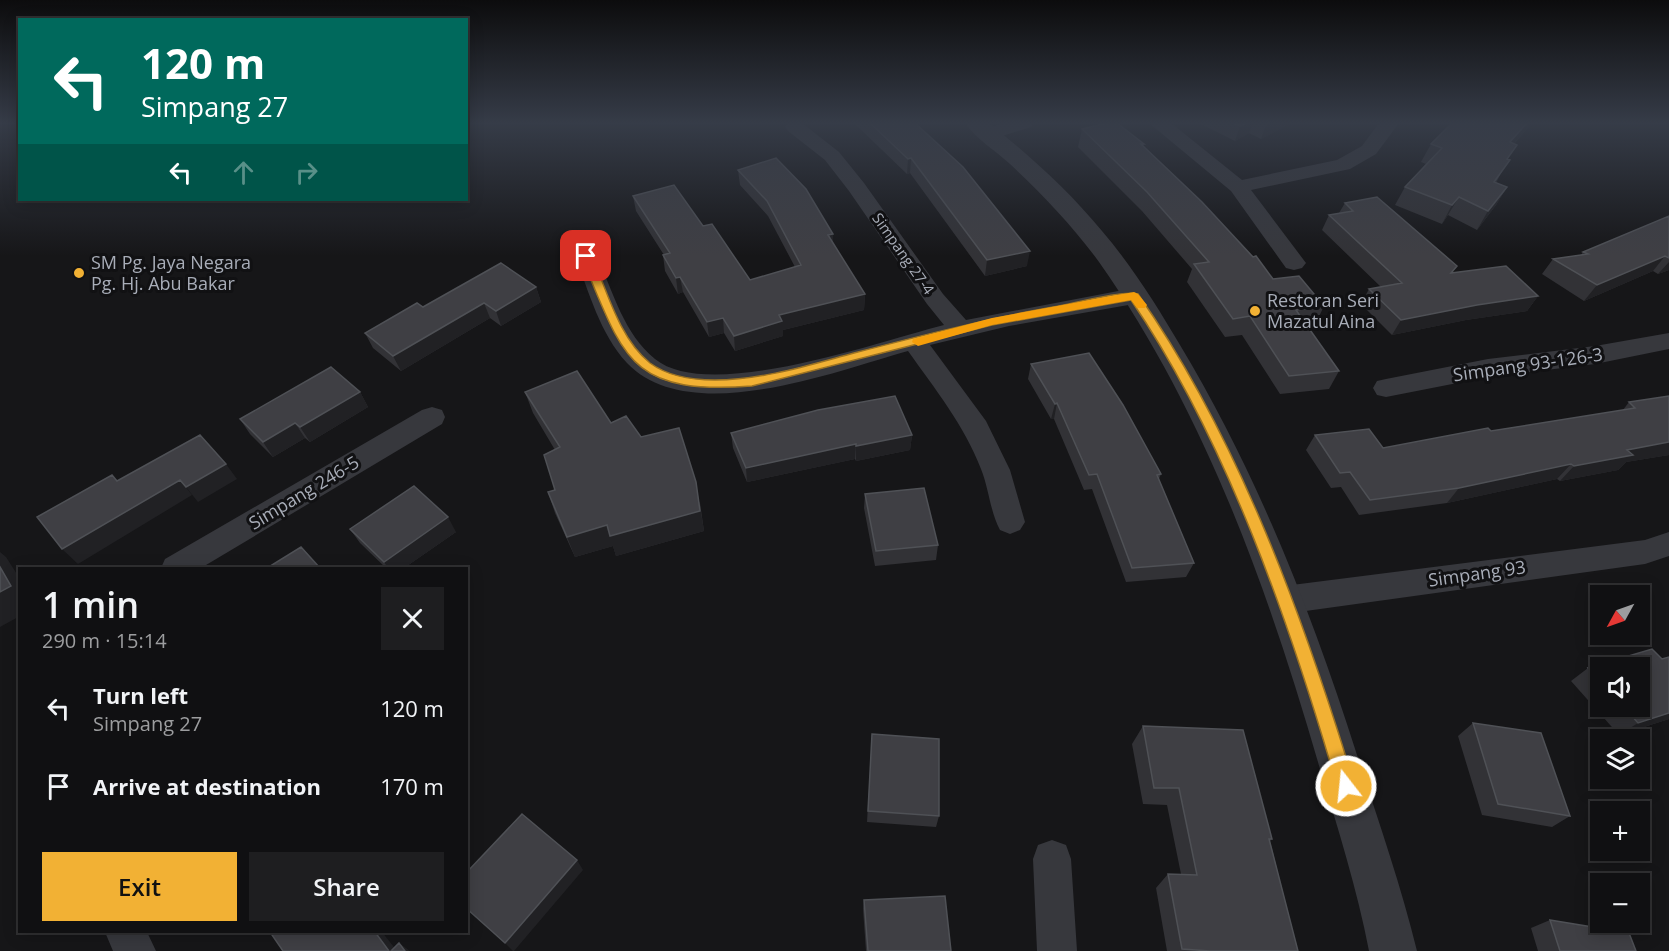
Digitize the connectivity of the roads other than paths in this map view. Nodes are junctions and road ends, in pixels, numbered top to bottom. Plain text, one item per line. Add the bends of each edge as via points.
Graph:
1 (841, 167) edge
2 (1027, 167) edge
3 (1216, 167) edge
4 (1332, 167) edge
5 (1238, 187) junction
6 (586, 256) dead end
7 (1294, 263) dead end
8 (1134, 296) junction
9 (961, 329) junction
10 (1669, 341) edge
11 (915, 342) junction
12 (1386, 388) dead end
13 (432, 417) dead end
14 (1010, 522) dead end
15 (1669, 544) edge
16 (178, 567) edge
17 (1284, 600) junction
18 (1052, 859) dead end
19 (126, 933) edge
20 (136, 951) edge
21 (1057, 951) edge
22 (1393, 951) edge

1 - 9 street, Simpang 27-4 via 934,299
2 - 8 street via 1078,220
3 - 5 street
4 - 5 street
5 - 7 street
6 - 11 street via 621,337 646,366 662,376 716,384 752,382
8 - 9 street
8 - 17 street via 1194,394 1242,495
9 - 11 street
10 - 12 street, Simpang 93-126-3 via 1488,368
11 - 14 street via 972,421 996,471
13 - 16 street, Simpang 246-5
15 - 17 street, Simpang 93 via 1645,552
17 - 22 street via 1320,700
18 - 21 street
19 - 20 street

